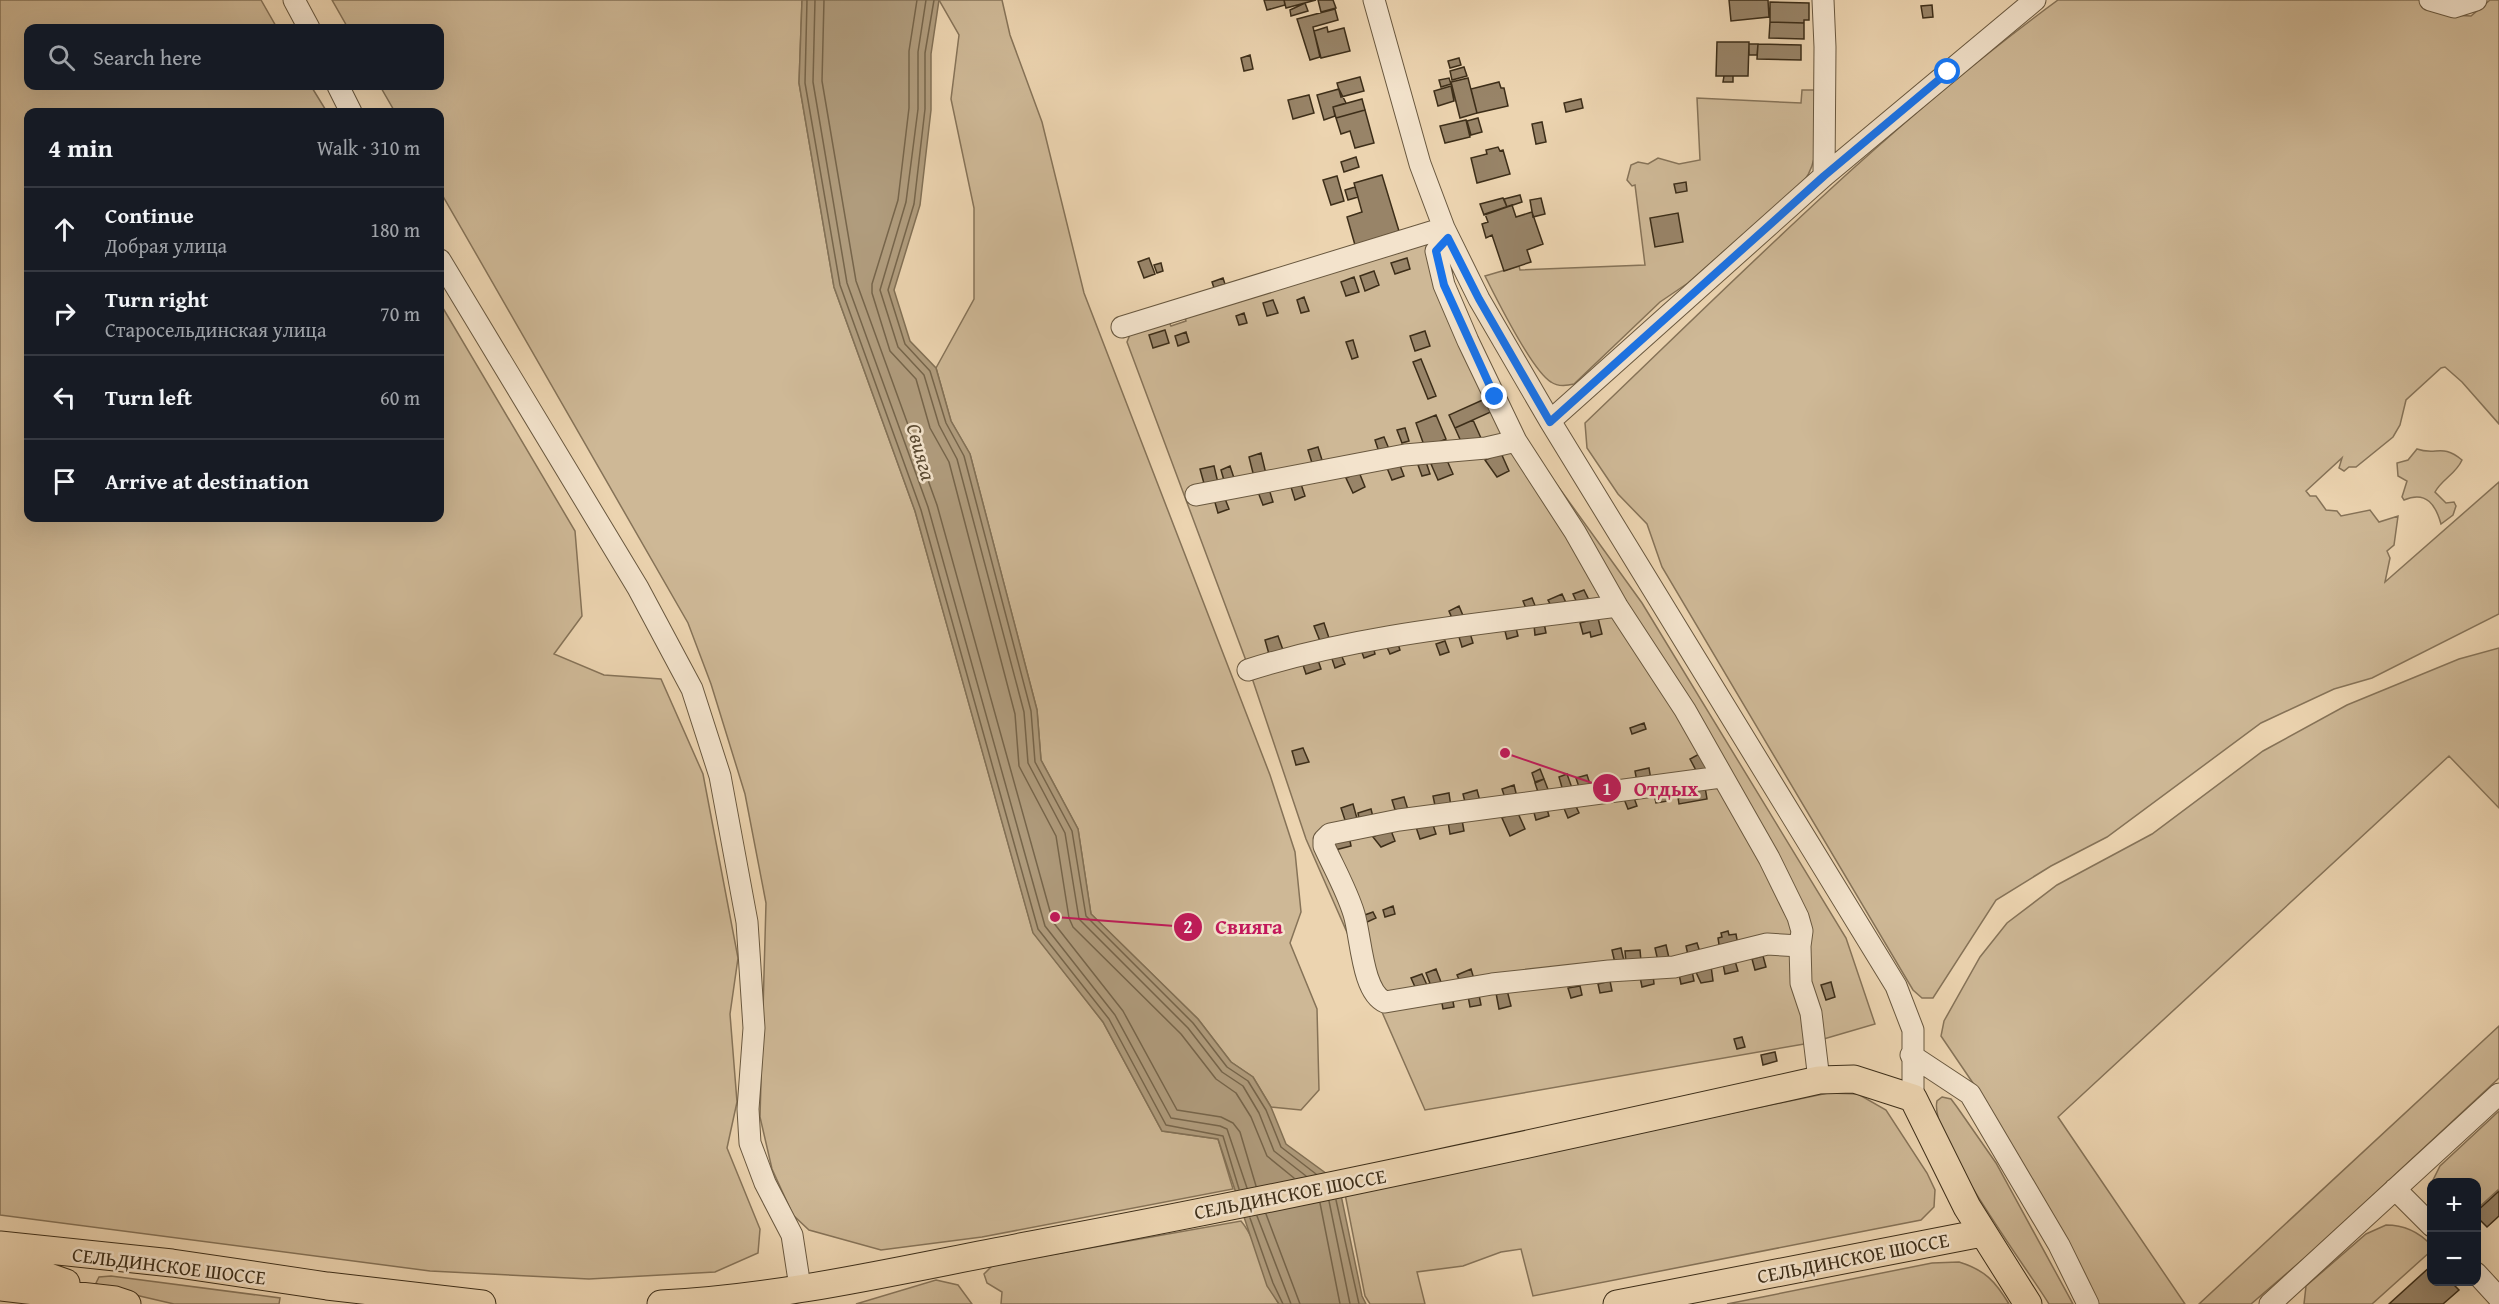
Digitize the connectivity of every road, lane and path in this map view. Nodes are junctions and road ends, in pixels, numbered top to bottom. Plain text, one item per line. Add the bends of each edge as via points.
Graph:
1 (294, 0) edge
2 (1374, 0) edge
3 (1822, 0) edge
4 (2035, 0) edge
5 (2430, 0) edge
6 (2476, 0) edge
7 (307, 24) edge
8 (340, 90) edge
9 (349, 108) edge
10 (1824, 176) junction
11 (1446, 233) junction
12 (444, 267) edge
13 (1122, 327) dead end
14 (1550, 422) junction
15 (1516, 441) junction
16 (1196, 495) dead end
17 (1617, 606) junction
18 (1248, 670) dead end
19 (1721, 777) junction
20 (1800, 946) junction
21 (1911, 1055) junction
22 (1820, 1080) junction
23 (2499, 1094) edge
24 (1913, 1098) junction
25 (2395, 1189) junction
26 (2427, 1221) edge
27 (1982, 1233) junction
28 (0, 1245) edge
29 (0, 1260) edge
30 (2481, 1278) edge
31 (0, 1287) edge
32 (800, 1287) junction
33 (2499, 1298) edge
34 (121, 1302) edge
35 (482, 1304) edge
36 (661, 1304) edge
37 (1617, 1304) edge
38 (2028, 1304) edge
39 (2088, 1304) edge
40 (2270, 1304) edge

1 - 7 street
2 - 11 street via 1420,164
3 - 10 street
4 - 10 street
5 - 6 street via 2454,7
8 - 9 street
10 - 14 street
11 - 13 street
11 - 14 street
11 - 15 street via 1436,251 1444,285
12 - 32 street via 638,588 692,690 720,776 747,922 754,1028 748,1108 750,1143 792,1235
14 - 21 street via 1896,986 1913,1030
15 - 16 street via 1486,448 1405,455
15 - 17 street
17 - 18 street via 1413,633 1291,657
17 - 19 street via 1685,710
19 - 20 street via 1769,858 1798,917 1803,931
19 - 20 street via 1399,820 1330,834 1324,846 1353,912 1374,992 1386,1002 1492,984 1674,967 1767,944
20 - 22 street via 1800,975 1811,1013
21 - 24 street
21 - 39 street via 1970,1094 2059,1245
22 - 24 main road, СЕЛЬДИНСКОЕ ШОССЕ via 1854,1078
22 - 32 main road, СЕЛЬДИНСКОЕ ШОССЕ via 1144,1224
23 - 25 street
24 - 27 main road
25 - 26 street
25 - 40 street
27 - 37 main road, СЕЛЬДИНСКОЕ ШОССЕ
27 - 38 main road
28 - 35 main road, СЕЛЬДИНСКОЕ ШОССЕ via 172,1263
29 - 34 main road
30 - 33 street
31 - 34 main road, СЕЛЬДИНСКОЕ ШОССЕ
32 - 36 main road, СЕЛЬДИНСКОЕ ШОССЕ

